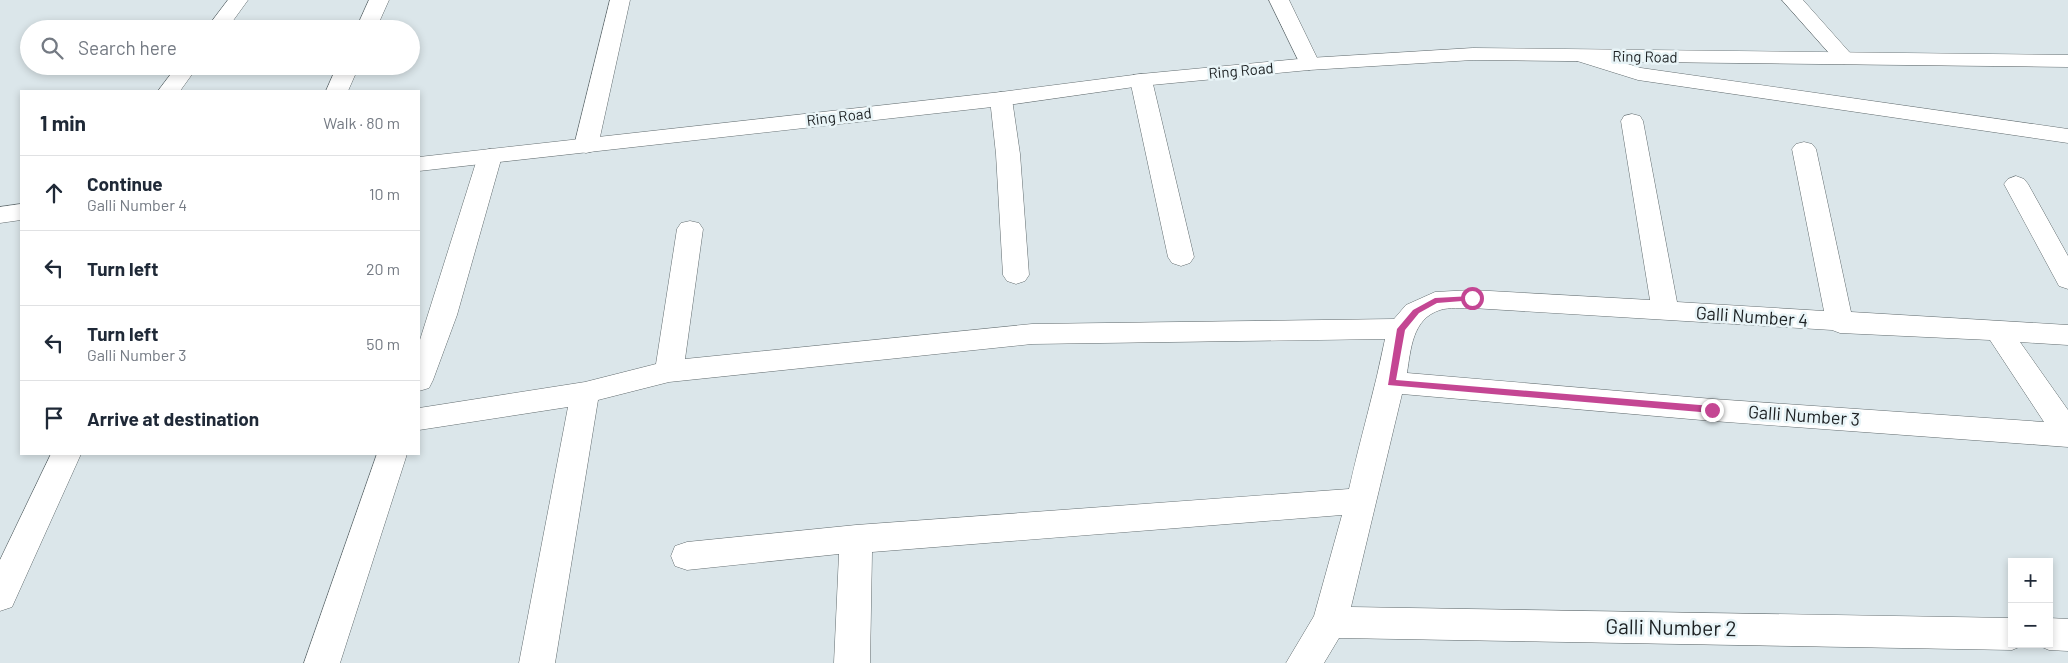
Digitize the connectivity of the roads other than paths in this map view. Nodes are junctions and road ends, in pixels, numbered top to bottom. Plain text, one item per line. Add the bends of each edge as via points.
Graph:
1 (238, 0) edge
2 (379, 0) edge
3 (620, 0) edge
4 (1280, 0) edge
5 (1792, 0) edge
6 (223, 20) edge
7 (370, 20) edge
8 (1581, 56) junction
9 (1844, 58) junction
10 (2068, 61) edge
11 (1309, 64) junction
12 (181, 75) edge
13 (344, 75) edge
14 (1141, 80) junction
15 (170, 90) edge
16 (337, 90) edge
17 (1001, 99) junction
18 (1632, 121) dead end
19 (2068, 136) edge
20 (586, 146) junction
21 (1804, 150) dead end
22 (490, 156) junction
23 (420, 164) edge
24 (2016, 184) dead end
25 (20, 212) edge
26 (0, 215) edge
27 (690, 229) dead end
28 (1180, 257) dead end
29 (1016, 275) dead end
30 (2068, 280) edge
31 (1665, 311) junction
32 (1840, 323) junction
33 (1401, 329) junction
34 (1998, 331) junction
35 (2068, 335) edge
36 (669, 371) junction
37 (420, 377) edge
38 (1391, 382) junction
39 (585, 393) junction
40 (420, 419) edge
41 (2068, 434) edge
42 (66, 455) edge
43 (392, 455) edge
44 (1362, 501) junction
45 (856, 539) junction
46 (687, 556) dead end
47 (0, 596) edge
48 (1330, 622) junction
49 (2008, 634) edge
50 (2053, 634) edge
51 (2068, 634) edge
52 (322, 663) edge
53 (537, 663) edge
54 (852, 663) edge
55 (1304, 663) edge

1 - 6 street
2 - 7 street
3 - 20 street
4 - 11 street
5 - 9 street
8 - 9 street, Ring Road
8 - 11 street, Ring Road via 1473,54
8 - 19 street via 1638,74
9 - 10 street, Ring Road
11 - 14 street, Ring Road
12 - 15 street
13 - 16 street
14 - 17 street, Ring Road
14 - 28 street
17 - 20 street, Ring Road
17 - 29 street
18 - 31 street
20 - 22 street, Ring Road
21 - 32 street
22 - 23 street, Ring Road
22 - 37 street via 443,315
24 - 30 street
25 - 26 street
27 - 36 street
31 - 32 street, Galli Number 4
31 - 33 street, Galli Number 4 via 1472,298 1435,301 1416,312
32 - 34 street, Galli Number 4
33 - 36 street via 1032,334
33 - 38 street
34 - 35 street, Galli Number 4
34 - 41 street
36 - 39 street
38 - 41 street, Galli Number 3 via 1712,410
38 - 44 street
39 - 40 street
39 - 53 street
42 - 47 street
43 - 52 street
44 - 45 street
44 - 48 street
45 - 46 street
45 - 54 street
48 - 49 street, Galli Number 2
48 - 55 street
50 - 51 street

